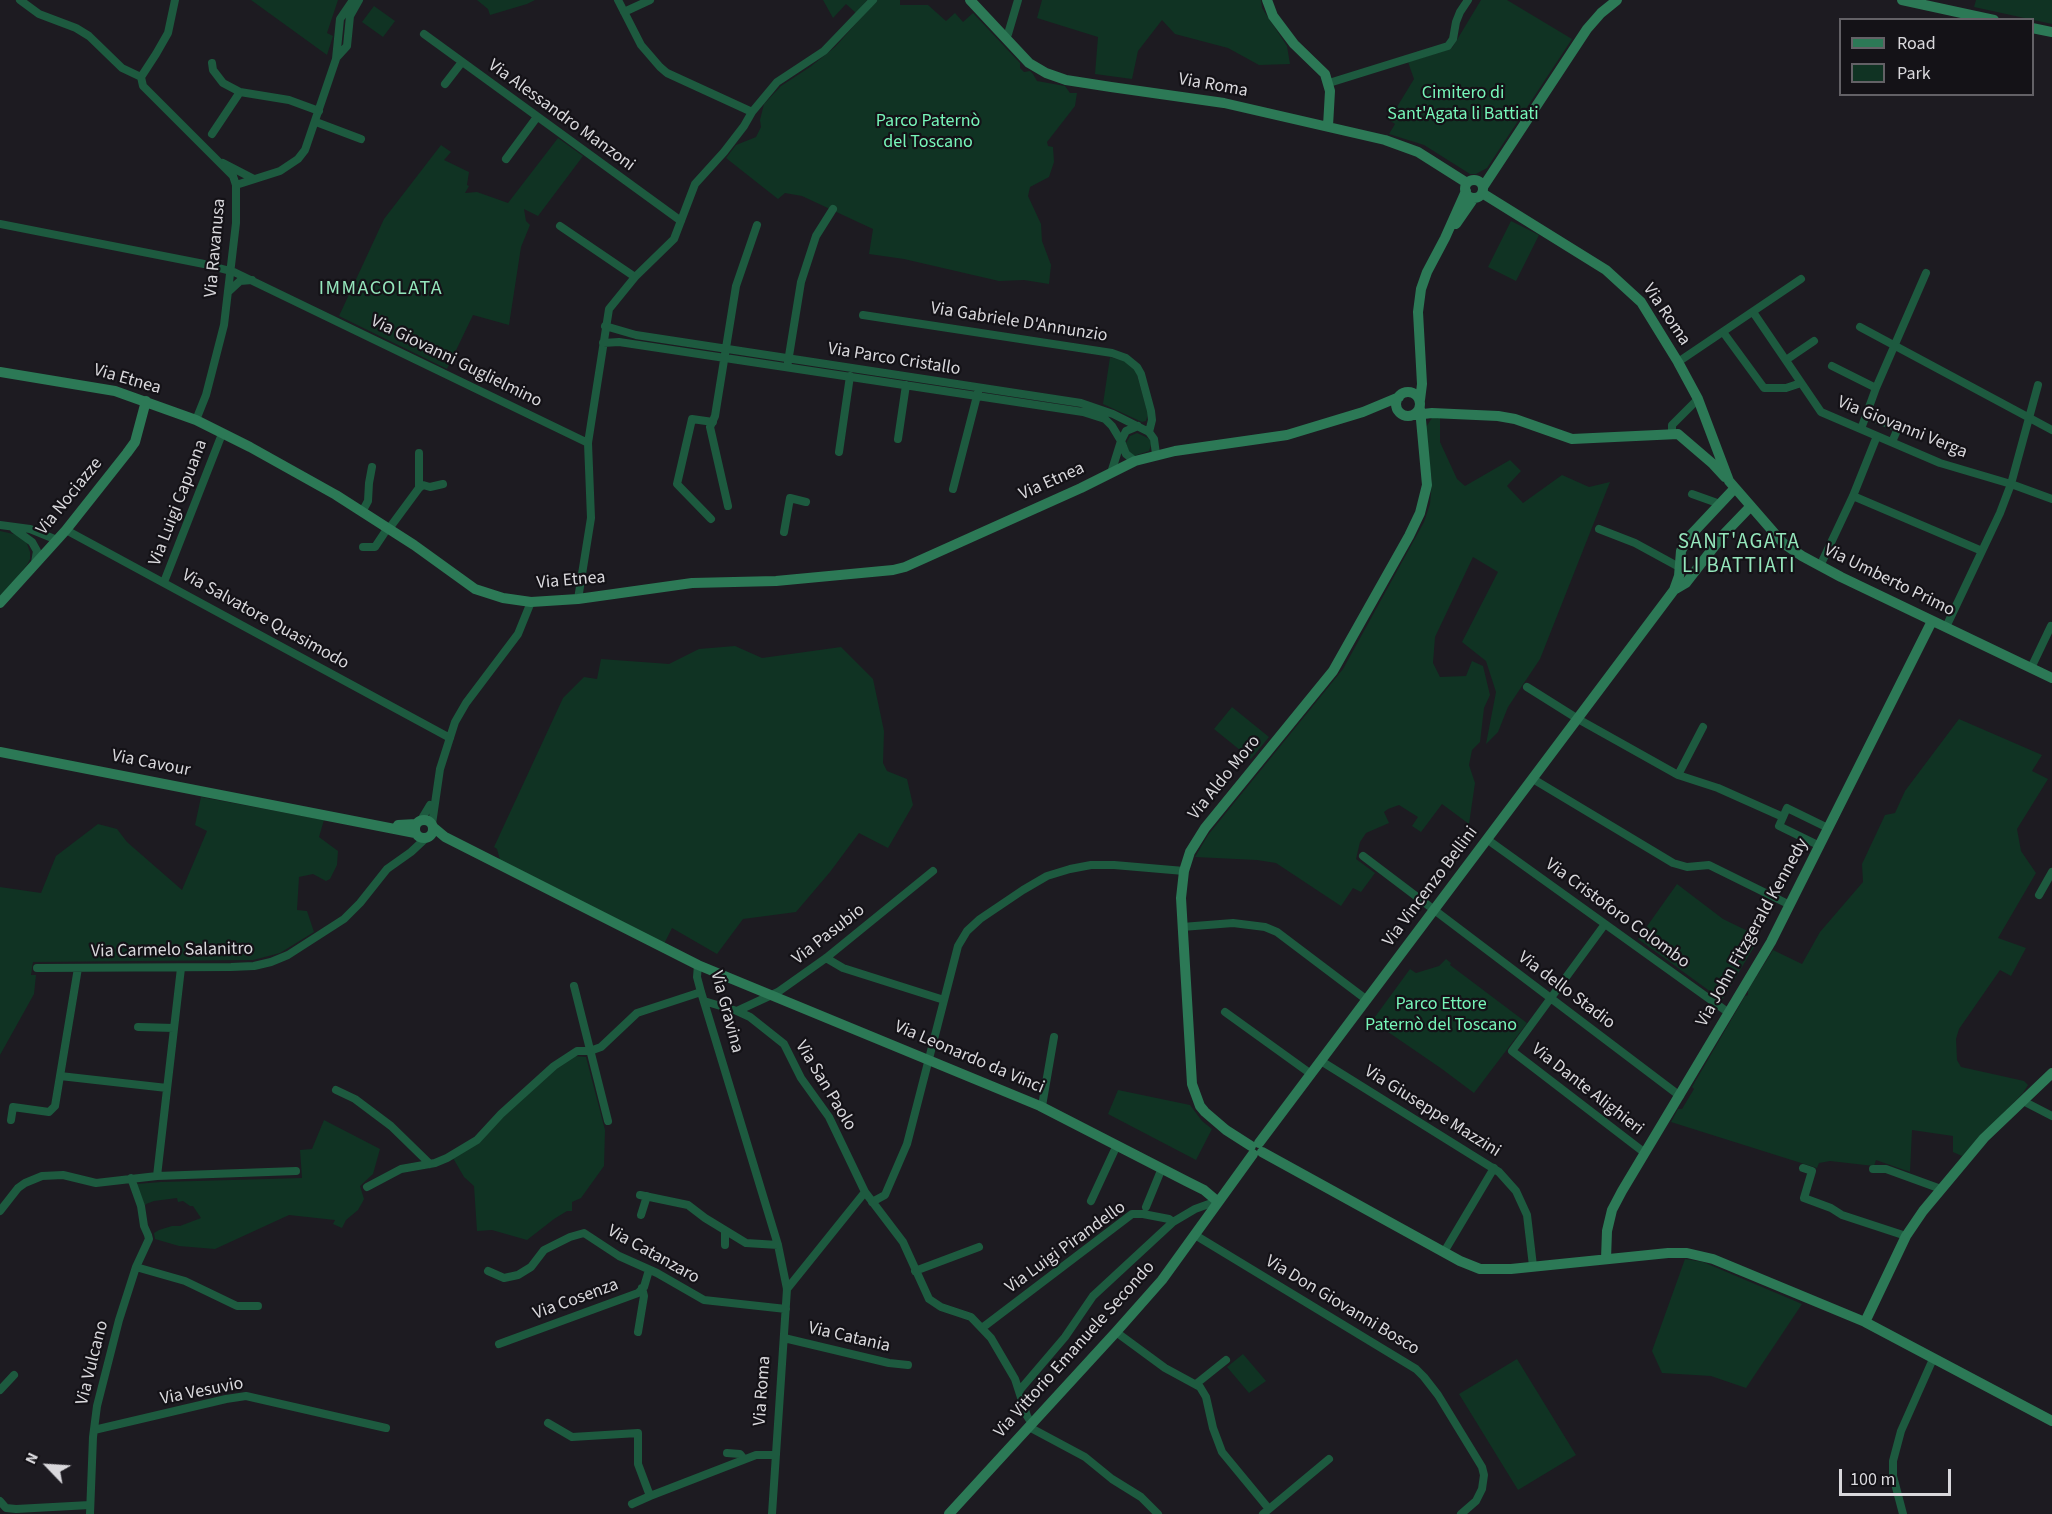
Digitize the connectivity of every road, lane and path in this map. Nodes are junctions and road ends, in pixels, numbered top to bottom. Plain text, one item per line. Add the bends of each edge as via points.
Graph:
1 (20, 0) edge
2 (175, 0) edge
3 (353, 0) edge
4 (359, 0) edge
5 (618, 0) edge
6 (650, 0) edge
7 (873, 0) edge
8 (970, 0) edge
9 (1018, 0) edge
10 (1268, 0) edge
11 (1468, 0) edge
12 (1617, 0) edge
13 (1902, 0) edge
14 (624, 12) junction
15 (1985, 18) edge
16 (2034, 28) edge
17 (2052, 32) edge
18 (424, 34) dead end
19 (1006, 38) junction
20 (336, 58) junction
21 (462, 62) junction
22 (212, 63) dead end
23 (141, 77) junction
24 (1329, 83) junction
25 (445, 84) dead end
26 (240, 92) junction
27 (319, 111) junction
28 (752, 112) junction
29 (537, 117) junction
30 (316, 122) junction
31 (1328, 126) junction
32 (212, 134) dead end
33 (361, 139) dead end
34 (506, 159) dead end
35 (217, 160) junction
36 (254, 179) junction
37 (236, 185) junction
38 (1475, 188) junction
39 (833, 209) dead end
40 (681, 221) junction
41 (0, 224) edge
42 (757, 225) dead end
43 (560, 226) dead end
44 (230, 270) junction
45 (1926, 273) dead end
46 (635, 277) junction
47 (1801, 279) dead end
48 (252, 280) junction
49 (228, 292) junction
50 (1753, 312) junction
51 (863, 315) dead end
52 (605, 326) junction
53 (1860, 327) dead end
54 (1723, 332) junction
55 (1814, 341) dead end
56 (603, 343) junction
57 (1894, 346) junction
58 (726, 354) junction
59 (1786, 360) junction
60 (1678, 362) junction
61 (788, 363) junction
62 (1832, 366) dead end
63 (0, 372) edge
64 (1420, 372) junction
65 (850, 376) junction
66 (1801, 383) junction
67 (906, 385) junction
68 (2038, 385) dead end
69 (1876, 388) junction
70 (978, 392) junction
71 (1403, 395) junction
72 (1698, 399) junction
73 (146, 401) junction
74 (1413, 411) junction
75 (1363, 412) junction
76 (1431, 412) junction
77 (1866, 415) junction
78 (2029, 418) junction
79 (196, 420) junction
80 (712, 422) junction
81 (1138, 426) junction
82 (1861, 429) junction
83 (1421, 430) junction
84 (2052, 430) edge
85 (1149, 432) junction
86 (1675, 433) junction
87 (222, 434) junction
88 (1878, 436) junction
89 (898, 439) dead end
90 (1121, 441) junction
91 (1892, 442) junction
92 (588, 443) junction
93 (1421, 444) junction
94 (838, 452) dead end
95 (419, 453) dead end
96 (1156, 454) junction
97 (1135, 461) junction
98 (372, 467) dead end
99 (1111, 473) junction
100 (443, 484) dead end
101 (2011, 484) junction
102 (1732, 485) junction
103 (419, 488) junction
104 (953, 489) dead end
105 (1692, 494) dead end
106 (1853, 496) junction
107 (2052, 499) edge
108 (806, 502) dead end
109 (1720, 504) junction
110 (728, 506) dead end
111 (1750, 507) junction
112 (362, 512) junction
113 (711, 519) dead end
114 (0, 525) edge
115 (10, 527) junction
116 (1599, 529) dead end
117 (66, 530) junction
118 (387, 530) junction
119 (784, 532) dead end
120 (57, 540) junction
121 (363, 547) dead end
122 (42, 551) junction
123 (1982, 551) junction
124 (1820, 566) junction
125 (1679, 569) junction
126 (1690, 578) junction
127 (164, 582) junction
128 (1674, 590) junction
129 (578, 599) junction
130 (531, 602) junction
131 (0, 603) edge
132 (1932, 621) junction
133 (2051, 626) edge
134 (1946, 627) junction
135 (2031, 668) junction
136 (2052, 678) edge
137 (1527, 687) dead end
138 (1578, 719) junction
139 (1703, 727) dead end
140 (450, 738) junction
141 (0, 752) edge
142 (1678, 775) junction
143 (1533, 779) junction
144 (1780, 815) junction
145 (1828, 828) junction
146 (424, 830) junction
147 (1488, 840) junction
148 (1820, 846) junction
149 (1363, 855) dead end
150 (933, 871) dead end
151 (1184, 871) junction
152 (2052, 872) edge
153 (2039, 895) dead end
154 (1790, 905) junction
155 (1434, 911) junction
156 (1605, 924) junction
157 (1182, 927) junction
158 (826, 958) junction
159 (698, 965) junction
160 (37, 968) dead end
161 (78, 968) junction
162 (181, 968) junction
163 (574, 986) dead end
164 (701, 992) junction
165 (771, 995) junction
166 (1551, 998) junction
167 (944, 1000) junction
168 (1367, 1000) junction
169 (704, 1001) junction
170 (737, 1011) junction
171 (1225, 1012) dead end
172 (1729, 1013) junction
173 (138, 1027) dead end
174 (174, 1028) junction
175 (1054, 1038) dead end
176 (590, 1051) junction
177 (928, 1059) junction
178 (1321, 1061) junction
179 (2052, 1073) edge
180 (1311, 1074) junction
181 (60, 1076) junction
182 (167, 1088) junction
183 (336, 1090) dead end
184 (1680, 1096) junction
185 (2023, 1101) junction
186 (1042, 1106) junction
187 (2052, 1116) edge
188 (11, 1120) dead end
189 (608, 1121) dead end
190 (1117, 1145) junction
191 (1256, 1149) junction
192 (1645, 1153) junction
193 (430, 1164) junction
194 (1162, 1168) junction
195 (1494, 1168) junction
196 (1803, 1168) dead end
197 (1873, 1169) dead end
198 (296, 1171) dead end
199 (157, 1176) junction
200 (131, 1178) junction
201 (367, 1187) dead end
202 (1941, 1189) junction
203 (865, 1192) junction
204 (1091, 1201) dead end
205 (1217, 1201) junction
206 (872, 1202) junction
207 (1146, 1207) dead end
208 (0, 1211) edge
209 (641, 1215) dead end
210 (1173, 1222) junction
211 (725, 1231) junction
212 (1195, 1235) junction
213 (1906, 1236) junction
214 (725, 1245) dead end
215 (778, 1245) junction
216 (979, 1247) dead end
217 (1444, 1252) junction
218 (1606, 1259) junction
219 (1533, 1266) junction
220 (135, 1267) junction
221 (914, 1269) junction
222 (649, 1270) junction
223 (784, 1270) junction
224 (488, 1271) dead end
225 (798, 1276) junction
226 (642, 1288) junction
227 (787, 1289) junction
228 (258, 1306) dead end
229 (786, 1309) junction
230 (1865, 1322) junction
231 (982, 1328) junction
232 (638, 1332) dead end
233 (1116, 1332) junction
234 (784, 1338) junction
235 (500, 1344) dead end
236 (1933, 1359) junction
237 (1226, 1360) dead end
238 (908, 1365) dead end
239 (14, 1375) dead end
240 (1197, 1384) junction
241 (0, 1390) edge
242 (1019, 1391) junction
243 (2052, 1421) edge
244 (549, 1423) dead end
245 (1030, 1425) junction
246 (386, 1428) dead end
247 (94, 1430) junction
248 (727, 1453) dead end
249 (776, 1455) junction
250 (744, 1459) junction
251 (1329, 1459) dead end
252 (650, 1496) junction
253 (0, 1501) edge
254 (632, 1504) dead end
255 (90, 1510) edge
256 (6, 1511) edge
257 (1266, 1512) edge
258 (772, 1514) edge
259 (949, 1514) edge
260 (1158, 1514) edge
261 (1461, 1514) edge
262 (1903, 1514) edge

1 - 23 street via 39,14 89,36 122,68
2 - 23 street via 168,33
3 - 20 street via 340,19
4 - 20 street via 350,16 347,46
5 - 14 street
6 - 14 street
7 - 28 street via 824,51 777,82
8 - 19 main road, Via Roma
9 - 19 street
10 - 24 main road via 1273,16 1294,44 1321,68
11 - 24 street via 1450,44
12 - 38 main road via 1587,29 1498,164
13 - 15 main road
14 - 28 street via 641,45 667,73
16 - 17 main road
18 - 21 street, Via Alessandro Manzoni
19 - 31 main road, Via Roma via 1036,69 1056,77 1224,103
20 - 27 street
21 - 25 street
21 - 29 street, Via Alessandro Manzoni
22 - 26 street via 223,83
23 - 35 street, Via Ravanusa via 143,86
24 - 31 main road
26 - 27 street via 289,100
26 - 32 street
27 - 30 street
28 - 40 street via 695,184
29 - 34 street
29 - 40 street, Via Alessandro Manzoni
30 - 33 street
30 - 36 street via 298,159 280,171
31 - 38 main road, Via Roma via 1410,148
35 - 36 street
35 - 37 street, Via Ravanusa via 233,176
36 - 37 street
37 - 44 street, Via Ravanusa
38 - 60 main road, Via Roma via 1606,270 1628,288 1650,315
38 - 64 main road via 1426,272 1418,312
39 - 61 street via 816,236 801,282
40 - 46 street via 674,239
41 - 44 street, Via Giovanni Guglielmino
42 - 58 street via 738,275
43 - 46 street
44 - 48 street, Via Giovanni Guglielmino
44 - 49 street, Via Ravanusa
45 - 57 street
46 - 52 street via 609,309
47 - 50 street
48 - 49 street via 240,281
48 - 92 street, Via Giovanni Guglielmino
49 - 79 street, Via Ravanusa via 224,326
50 - 54 street
50 - 59 street, Via Giovanni Verga
51 - 85 street, Via Gabriele D'Annunzio via 1126,358 1141,374 1151,411
52 - 56 street
52 - 58 street, Via Parco Cristallo
53 - 57 street
54 - 60 street
54 - 66 street via 1764,388
55 - 59 street
56 - 58 street, Via Parco Cristallo
56 - 92 street
57 - 69 street
57 - 78 street
58 - 61 street, Via Parco Cristallo
58 - 80 street
59 - 66 street, Via Giovanni Verga
60 - 72 main road, Via Roma
61 - 65 street, Via Parco Cristallo
61 - 70 street, Via Parco Cristallo
62 - 69 street
63 - 73 main road, Via Etnea via 107,389
64 - 71 main road
64 - 74 main road via 1422,384
65 - 67 street, Via Parco Cristallo
65 - 94 street
66 - 82 street, Via Giovanni Verga via 1821,412
67 - 70 street, Via Parco Cristallo
67 - 89 street
68 - 78 street
69 - 77 street
70 - 81 street, Via Parco Cristallo via 1081,404
70 - 90 street, Via Parco Cristallo via 1093,414 1105,419
70 - 104 street
71 - 74 main road via 1415,394
71 - 74 main road via 1396,405
71 - 75 main road
72 - 86 street via 1672,425
72 - 102 main road, Via Roma
73 - 79 main road, Via Etnea
73 - 117 main road, Via Nociazze via 135,442
74 - 75 main road
74 - 76 main road
74 - 83 main road
74 - 93 main road
75 - 96 main road, Via Etnea via 1287,435
76 - 83 main road
76 - 86 main road via 1515,419 1572,439
77 - 82 street
77 - 91 street via 1898,428
78 - 84 street
78 - 101 street
79 - 87 main road, Via Etnea
80 - 110 street
80 - 113 street via 692,419 677,484
81 - 85 street, Via Parco Cristallo
81 - 90 street via 1126,430
82 - 88 street, Via Giovanni Verga
83 - 93 main road
85 - 96 street
86 - 102 main road, Via Umberto Primo
87 - 112 main road, Via Etnea
87 - 127 street, Via Luigi Capuana
88 - 91 street, Via Giovanni Verga
88 - 106 street
90 - 97 street via 1126,454
90 - 99 street
91 - 101 street, Via Giovanni Verga via 1940,463
92 - 129 street via 591,518
93 - 151 main road, Via Aldo Moro via 1426,485 1420,513 1345,652 1205,828
95 - 103 street
96 - 97 main road, Via Etnea
97 - 99 main road, Via Etnea
98 - 112 street via 368,501
99 - 129 main road, Via Etnea via 894,570 776,581 692,583
100 - 103 street
101 - 107 street, Via Giovanni Verga
101 - 123 street
102 - 109 main road
102 - 111 main road, Via Umberto Primo
103 - 118 street
105 - 109 street
106 - 123 street
106 - 124 street
108 - 119 street via 790,498
109 - 125 main road via 1687,539
111 - 124 main road, Via Umberto Primo via 1783,543
111 - 126 main road
112 - 118 main road, Via Etnea
114 - 115 street
115 - 120 street via 37,531
115 - 122 street
116 - 125 street via 1635,543
117 - 120 main road, Via Nociazze
117 - 127 street, Via Salvatore Quasimodo
118 - 121 street via 375,547
118 - 130 main road, Via Etnea via 475,589
120 - 122 main road, Via Nociazze
122 - 131 main road, Via Nociazze
123 - 134 street
124 - 132 main road, Via Umberto Primo
125 - 126 main road
125 - 128 main road
126 - 128 main road
127 - 140 street, Via Salvatore Quasimodo
128 - 138 main road, Via Vincenzo Bellini
129 - 130 main road, Via Etnea
130 - 140 street via 518,634 466,703
132 - 134 main road, Via Umberto Primo
132 - 145 main road, Via John Fitzgerald Kennedy
133 - 135 street
134 - 135 main road, Via Umberto Primo
135 - 136 main road, Via Umberto Primo
137 - 138 street
138 - 142 street
138 - 143 main road, Via Vincenzo Bellini
139 - 142 street
140 - 146 street
141 - 146 main road, Via Cavour
142 - 144 street
143 - 147 main road, Via Vincenzo Bellini
143 - 154 street via 1673,863 1687,867 1709,865
144 - 145 street via 1787,808
144 - 148 street via 1779,826
145 - 148 main road, Via John Fitzgerald Kennedy
146 - 159 main road, Via Gravina via 476,851
146 - 162 street, Via Carmelo Salanitro via 411,852 387,869 344,919 288,955 254,966
147 - 155 main road, Via Vincenzo Bellini
147 - 156 street, Via Cristoforo Colombo
148 - 154 main road, Via John Fitzgerald Kennedy
149 - 155 street, Via dello Stadio
150 - 158 street, Via Pasubio
151 - 157 main road, Via Aldo Moro
151 - 167 street via 1091,865 1047,876 967,931
152 - 153 street
154 - 172 main road, Via John Fitzgerald Kennedy
155 - 166 street, Via dello Stadio
155 - 168 main road, Via Vincenzo Bellini
156 - 166 street
156 - 172 street, Via Cristoforo Colombo
157 - 168 street via 1233,923 1265,927
157 - 191 main road, Via Aldo Moro via 1194,1092 1211,1118
158 - 165 street, Via Pasubio
158 - 167 street via 843,968
159 - 164 street, Via Gravina
159 - 165 main road, Via Leonardo da Vinci
160 - 161 street, Via Carmelo Salanitro
161 - 162 street, Via Carmelo Salanitro
161 - 181 street
162 - 174 street
163 - 176 street
164 - 169 street, Via Gravina
164 - 176 street via 637,1013 600,1047
165 - 170 street, Via Pasubio
165 - 177 main road, Via Leonardo da Vinci
166 - 184 street, Via dello Stadio
166 - 192 street, Via Dante Alighieri via 1512,1051
167 - 177 street
168 - 178 main road, Via Vincenzo Bellini
169 - 170 street, Via San Paolo
169 - 215 street, Via Gravina
170 - 203 street, Via San Paolo via 784,1044 801,1078 829,1117
171 - 180 street
172 - 184 main road, Via John Fitzgerald Kennedy
173 - 174 street
174 - 182 street
175 - 186 street
176 - 189 street
176 - 193 street via 577,1051 554,1066 477,1140
177 - 186 main road, Via Leonardo da Vinci
177 - 206 street via 907,1144 885,1195
178 - 180 main road, Via Vincenzo Bellini
178 - 195 street, Via Giuseppe Mazzini
179 - 185 main road
180 - 191 main road, Via Vincenzo Bellini
181 - 182 street
181 - 188 street via 52,1110 13,1107
182 - 199 street
183 - 193 street via 391,1126
184 - 192 main road, Via John Fitzgerald Kennedy
185 - 187 street
185 - 202 main road
186 - 190 main road, Via Leonardo da Vinci
190 - 194 main road, Via Leonardo da Vinci
190 - 204 street
191 - 205 main road, Via Vincenzo Bellini
191 - 217 main road, Via Aldo Moro
192 - 218 main road, Via John Fitzgerald Kennedy via 1612,1210
193 - 201 street via 401,1169
194 - 205 main road, Via Leonardo da Vinci
194 - 207 street
195 - 217 street
195 - 219 street, Via Giuseppe Mazzini via 1511,1184 1527,1215
196 - 213 street via 1812,1171 1804,1198
197 - 202 street via 1886,1169
198 - 199 street
199 - 200 street
200 - 208 street via 96,1183 63,1175 42,1176 18,1188
200 - 220 street, Via Vulcano via 149,1239
202 - 213 main road
203 - 206 street, Via San Paolo
203 - 225 street
205 - 210 street
205 - 212 main road, Via Vittorio Emanuele Secondo
206 - 221 street, Via San Paolo via 903,1242
209 - 211 street via 643,1195 688,1205
210 - 231 street, Via Luigi Pirandello via 1132,1214
210 - 242 street via 1093,1296 1065,1337
211 - 214 street
211 - 215 street via 746,1243
212 - 233 main road, Via Vittorio Emanuele Secondo
212 - 261 street, Via Don Giovanni Bosco via 1424,1377 1482,1467 1482,1489 1476,1501
213 - 230 main road
215 - 223 street, Via Gravina
216 - 221 street
217 - 219 main road, Via Aldo Moro via 1480,1269
218 - 219 main road, Via Aldo Moro
218 - 230 main road, Via Aldo Moro via 1687,1253 1713,1259
220 - 228 street via 185,1281 237,1306
220 - 247 street, Via Vulcano via 99,1396
221 - 231 street, Via San Paolo via 935,1304 971,1317
222 - 224 street, Via Catanzaro via 580,1233 544,1250 531,1267 518,1275 504,1278
222 - 226 street, Via Cosenza
222 - 229 street, Via Catanzaro via 704,1300
223 - 225 street
223 - 227 street, Via Roma
225 - 227 street
226 - 232 street
226 - 235 street, Via Cosenza via 621,1300
227 - 229 street, Via Roma
229 - 234 street, Via Roma
230 - 236 main road, Via Aldo Moro
231 - 242 street, Via San Paolo via 1000,1351
233 - 240 street via 1165,1368
233 - 245 main road, Via Vittorio Emanuele Secondo
234 - 238 street, Via Catania
234 - 249 street, Via Roma
236 - 243 main road, Via Aldo Moro
236 - 262 street via 1901,1431 1893,1461
237 - 240 street
239 - 241 street
240 - 257 street via 1206,1397 1222,1452
242 - 245 street, Via San Paolo
244 - 252 street via 572,1437 638,1433 638,1464
245 - 259 main road, Via Vittorio Emanuele Secondo
245 - 260 street via 1085,1457
246 - 247 street, Via Vesuvio via 246,1396
247 - 255 street, Via Vulcano
248 - 250 street via 740,1454
249 - 250 street
249 - 258 street, Via Roma
250 - 252 street
251 - 257 street
252 - 254 street
253 - 256 street
255 - 256 street

